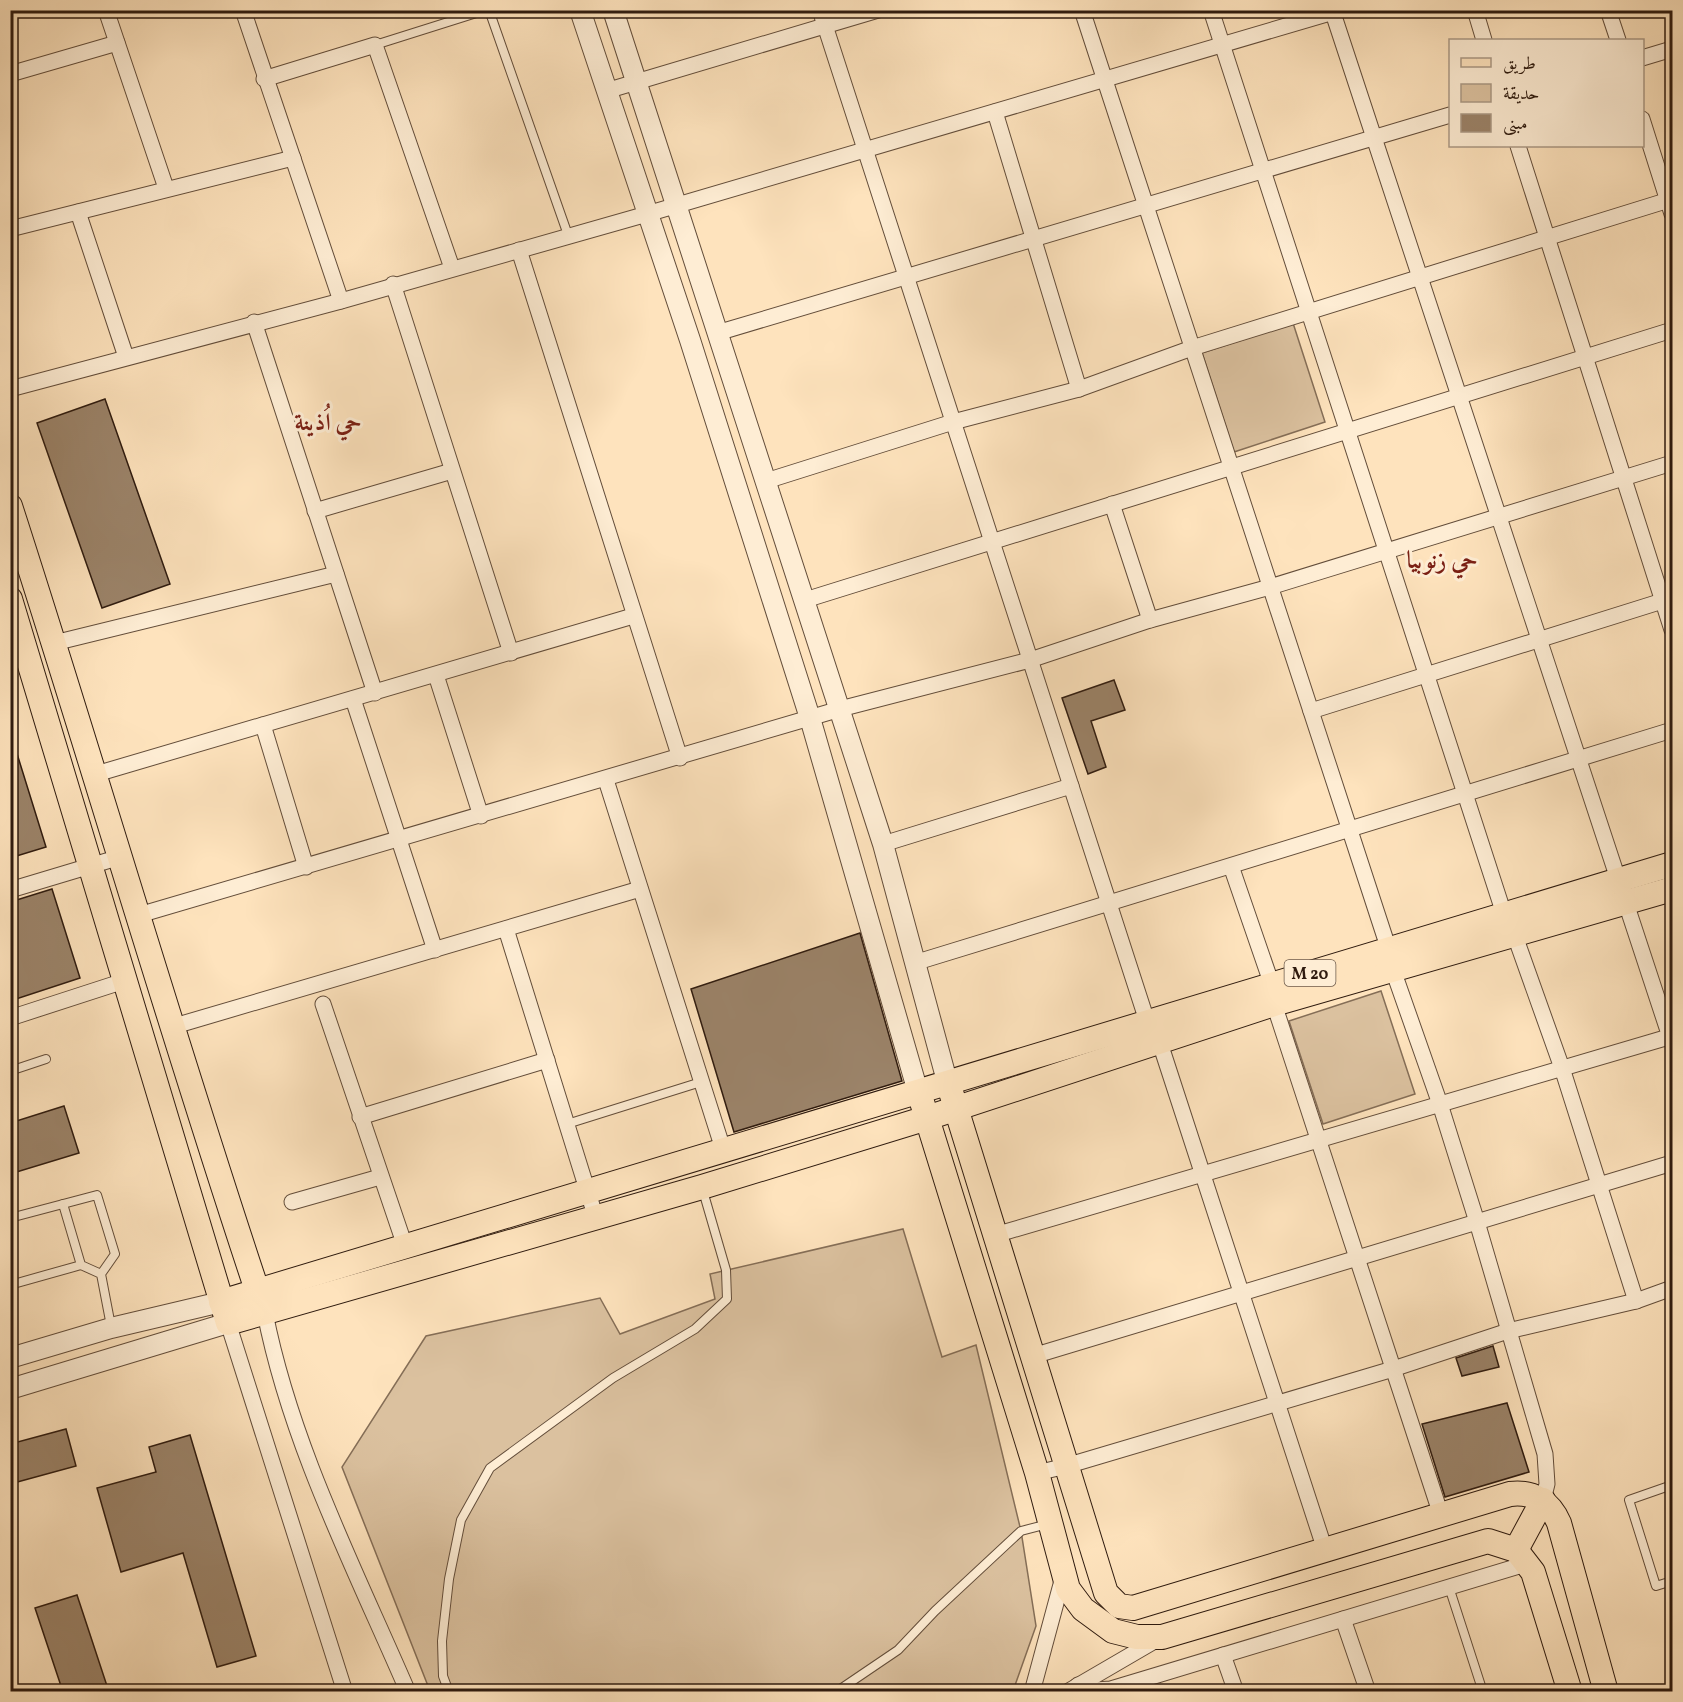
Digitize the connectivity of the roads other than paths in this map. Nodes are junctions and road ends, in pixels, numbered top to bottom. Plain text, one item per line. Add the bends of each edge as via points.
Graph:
1 (106, 10) edge
2 (243, 10) edge
3 (487, 10) edge
4 (580, 10) edge
5 (613, 10) edge
6 (820, 10) edge
7 (878, 10) edge
8 (1082, 10) edge
9 (1211, 10) edge
10 (1475, 10) edge
11 (1608, 10) edge
12 (1335, 11) edge
13 (825, 26) junction
14 (1484, 39) edge
15 (1618, 39) edge
16 (117, 43) junction
17 (375, 45) junction
18 (1222, 45) junction
19 (1672, 49) edge
20 (1644, 57) edge
21 (10, 74) edge
22 (264, 79) junction
23 (1105, 80) junction
24 (636, 82) junction
25 (606, 91) junction
26 (994, 112) junction
27 (1449, 116) edge
28 (1644, 125) edge
29 (1374, 139) junction
30 (1518, 147) edge
31 (865, 150) junction
32 (293, 158) junction
33 (1263, 172) junction
34 (166, 188) junction
35 (677, 205) junction
36 (1671, 205) edge
37 (1146, 207) junction
38 (78, 212) junction
39 (647, 214) junction
40 (10, 229) edge
41 (568, 235) junction
42 (1548, 238) junction
43 (1034, 240) junction
44 (519, 250) junction
45 (452, 268) junction
46 (907, 278) junction
47 (1420, 278) junction
48 (393, 284) junction
49 (340, 301) junction
50 (1309, 312) junction
51 (254, 322) junction
52 (1672, 330) edge
53 (717, 333) junction
54 (690, 340) junction
55 (1192, 348) junction
56 (126, 357) junction
57 (1586, 357) junction
58 (10, 389) edge
59 (1079, 389) junction
60 (1459, 397) junction
61 (953, 422) junction
62 (1347, 431) junction
63 (1672, 463) edge
64 (1232, 468) junction
65 (453, 471) junction
66 (1624, 478) junction
67 (766, 481) junction
68 (1112, 504) junction
69 (10, 506) edge
70 (315, 511) junction
71 (1499, 517) junction
72 (992, 542) junction
73 (1386, 551) junction
74 (336, 574) junction
75 (1270, 587) junction
76 (10, 599) edge
77 (1668, 599) edge
78 (805, 600) junction
79 (633, 616) junction
80 (1150, 620) junction
81 (1672, 630) edge
82 (1539, 640) junction
83 (54, 643) junction
84 (511, 653) junction
85 (1030, 660) junction
86 (436, 675) junction
87 (1426, 675) junction
88 (375, 693) junction
89 (353, 699) junction
90 (840, 709) junction
91 (1311, 711) junction
92 (810, 718) junction
93 (262, 724) junction
94 (1672, 729) edge
95 (680, 758) junction
96 (1578, 759) junction
97 (96, 774) junction
98 (606, 780) junction
99 (1071, 786) junction
100 (1465, 794) junction
101 (481, 816) junction
102 (1350, 829) junction
103 (399, 839) junction
104 (883, 844) junction
105 (120, 857) junction
106 (1672, 864) edge
107 (92, 866) junction
108 (1231, 866) junction
109 (306, 867) junction
110 (1672, 889) edge
111 (10, 890) edge
112 (640, 890) junction
113 (1622, 892) junction
114 (1109, 903) junction
115 (1504, 914) junction
116 (139, 915) junction
117 (506, 929) junction
118 (1515, 936) junction
119 (435, 950) junction
120 (1391, 960) junction
121 (914, 963) junction
122 (124, 981) junction
123 (1273, 994) junction
124 (323, 1004) dead end
125 (10, 1018) edge
126 (171, 1027) junction
127 (1153, 1030) junction
128 (1672, 1038) edge
129 (46, 1059) dead end
130 (547, 1060) junction
131 (1562, 1068) junction
132 (10, 1071) edge
133 (947, 1081) junction
134 (701, 1082) junction
135 (918, 1092) junction
136 (1440, 1104) junction
137 (957, 1107) junction
138 (360, 1117) junction
139 (927, 1118) junction
140 (567, 1124) junction
141 (1319, 1141) junction
142 (723, 1149) junction
143 (1672, 1163) edge
144 (1203, 1175) junction
145 (380, 1177) junction
146 (1599, 1185) junction
147 (702, 1187) junction
148 (589, 1190) junction
149 (292, 1202) dead end
150 (63, 1204) junction
151 (595, 1215) junction
152 (10, 1218) edge
153 (1477, 1222) junction
154 (995, 1235) junction
155 (405, 1246) junction
156 (1357, 1258) junction
157 (81, 1265) junction
158 (101, 1274) junction
159 (10, 1285) edge
160 (1672, 1288) edge
161 (1242, 1293) junction
162 (1636, 1301) junction
163 (261, 1302) junction
164 (225, 1312) junction
165 (111, 1328) junction
166 (1508, 1330) junction
167 (1033, 1356) junction
168 (10, 1358) edge
169 (1393, 1369) junction
170 (10, 1389) edge
171 (1278, 1404) junction
172 (1066, 1467) junction
173 (1037, 1473) junction
174 (1672, 1485) edge
175 (1543, 1500) junction
176 (1441, 1515) junction
177 (1050, 1523) junction
178 (1325, 1550) junction
179 (1522, 1557) junction
180 (1063, 1577) junction
181 (1672, 1581) edge
182 (1449, 1587) junction
183 (1119, 1606) junction
184 (1343, 1619) junction
185 (1113, 1631) junction
186 (1162, 1637) junction
187 (1223, 1655) junction
188 (1073, 1688) edge
189 (345, 1692) edge
190 (408, 1692) edge
191 (449, 1692) edge
192 (836, 1692) edge
193 (1032, 1692) edge
194 (1236, 1692) edge
195 (1368, 1692) edge
196 (1482, 1692) edge
197 (1570, 1692) edge
198 (1606, 1692) edge

1 - 16 street
2 - 22 street
3 - 17 lane
3 - 41 lane
4 - 25 street
5 - 24 street
6 - 13 street
7 - 13 street
8 - 23 street
9 - 18 street
10 - 14 street
11 - 15 street
12 - 18 street
12 - 29 street
13 - 24 street
13 - 31 street
16 - 21 street
16 - 34 street
17 - 22 street
17 - 45 street
18 - 23 street
18 - 33 street
19 - 20 street
22 - 32 street
23 - 26 street
23 - 37 street
24 - 25 street
24 - 35 street
25 - 39 street
26 - 31 street
26 - 43 street
27 - 29 street
28 - 36 street
29 - 33 street
29 - 47 street
30 - 42 street
31 - 35 street
31 - 46 street
32 - 34 street
32 - 49 street
33 - 37 street
33 - 50 street
34 - 38 street
35 - 39 street
35 - 53 street
36 - 42 street
37 - 43 street
37 - 55 street
38 - 40 street
38 - 56 street
39 - 41 street
39 - 54 street
41 - 44 street
42 - 47 street
42 - 57 street
43 - 46 street
43 - 59 street
44 - 45 street
44 - 79 street
45 - 48 street
46 - 53 street
46 - 61 street
47 - 50 street
47 - 60 street
48 - 49 street
48 - 65 street
49 - 51 street
50 - 55 street
50 - 62 street
51 - 56 street
51 - 70 street
52 - 57 street
53 - 54 street
53 - 67 street
54 - 92 street
55 - 59 street
55 - 64 street
56 - 58 street
57 - 60 street
57 - 66 street
59 - 61 street
60 - 62 street
60 - 71 street
61 - 67 street
61 - 72 street
62 - 64 street
62 - 73 street
63 - 66 street
64 - 68 street
64 - 75 street
65 - 70 street
65 - 84 street
66 - 71 street
66 - 77 street
67 - 78 street
68 - 72 street
68 - 80 street
69 - 83 main road
70 - 74 street
71 - 73 street
71 - 82 street
72 - 78 street
72 - 85 street
73 - 75 street
73 - 87 street
74 - 83 street
74 - 88 street
75 - 80 street
75 - 91 street
76 - 107 main road
77 - 81 street
77 - 82 street
78 - 90 street
79 - 84 street
79 - 95 street
80 - 85 street
82 - 87 street
82 - 96 street
83 - 97 main road
84 - 86 street
85 - 90 street
85 - 99 street
86 - 88 street
86 - 101 street
87 - 91 street
87 - 100 street
88 - 89 street
89 - 93 street
89 - 103 street
90 - 92 street
90 - 104 street
91 - 102 street
92 - 95 street
92 - 135 street
93 - 97 street
93 - 109 street
94 - 96 street
95 - 98 street
96 - 100 street
96 - 113 street
97 - 105 main road
98 - 101 street
98 - 112 street
99 - 104 street
99 - 114 street
100 - 102 street
100 - 115 street
101 - 103 street
102 - 108 street
102 - 120 street
103 - 109 street
103 - 119 street
104 - 121 street
105 - 107 street
105 - 116 main road
106 - 113 main road, M 20
107 - 111 street
107 - 122 main road
108 - 114 street
108 - 123 street
109 - 116 street
110 - 113 main road, M 20
112 - 117 street
112 - 134 street
113 - 115 main road, M 20
113 - 118 main road, M 20
113 - 128 street
114 - 121 street
114 - 127 street
115 - 120 main road, M 20
116 - 126 main road
117 - 119 street
117 - 130 street
118 - 120 main road, M 20
118 - 131 street
119 - 126 street
120 - 123 main road, M 20
120 - 136 street
121 - 133 street
122 - 125 street
122 - 164 main road
123 - 127 main road, M 20
123 - 141 street
124 - 138 street
126 - 163 main road
127 - 133 main road, M 20
127 - 137 main road, M 20
127 - 144 street
128 - 131 street
129 - 132 lane
130 - 138 street
130 - 140 street
131 - 136 street
131 - 146 street
133 - 135 main road
133 - 137 main road
134 - 140 lane
134 - 142 street
135 - 139 main road
135 - 142 main road
136 - 141 street
136 - 153 street
137 - 139 main road
137 - 154 main road
138 - 145 street
139 - 147 main road
139 - 173 main road
140 - 148 street
141 - 144 street
141 - 156 street
142 - 148 main road
143 - 146 street
144 - 154 street
144 - 161 street
145 - 149 street
145 - 155 street
146 - 153 street
146 - 162 street
147 - 151 main road
147 - 191 lane via 726,1270 727,1299 695,1329 613,1378 490,1468 461,1520 448,1579 442,1641 443,1676
148 - 151 street
148 - 155 main road
150 - 152 lane
150 - 157 lane
150 - 158 lane via 97,1195 115,1254
151 - 163 main road
153 - 156 street
153 - 166 street
154 - 167 main road
155 - 163 main road
156 - 161 street
156 - 169 street
157 - 158 lane
157 - 159 lane
158 - 165 lane
160 - 162 street
161 - 167 street
161 - 171 street
162 - 166 street
163 - 164 main road
163 - 190 street via 279,1375 300,1434
164 - 165 street
164 - 170 street
164 - 189 street
165 - 168 street
166 - 169 street
166 - 175 street via 1545,1454 1547,1484
167 - 172 main road
169 - 171 street
169 - 176 street
171 - 172 street
171 - 178 street
172 - 173 street
172 - 183 main road via 1106,1593
173 - 177 main road
174 - 181 lane via 1629,1500 1656,1586
175 - 176 main road via 1519,1493
175 - 179 main road
175 - 198 main road via 1559,1523
176 - 178 main road
177 - 180 main road
177 - 192 lane via 1021,1531 898,1650
178 - 183 main road via 1133,1608
179 - 182 street
179 - 186 main road via 1488,1541
179 - 197 main road
180 - 185 main road via 1083,1609
180 - 193 street
182 - 184 street
182 - 196 lane
183 - 185 main road
184 - 187 street
184 - 195 street
185 - 186 main road via 1137,1637
186 - 188 street
187 - 188 street via 1111,1689
187 - 194 street

